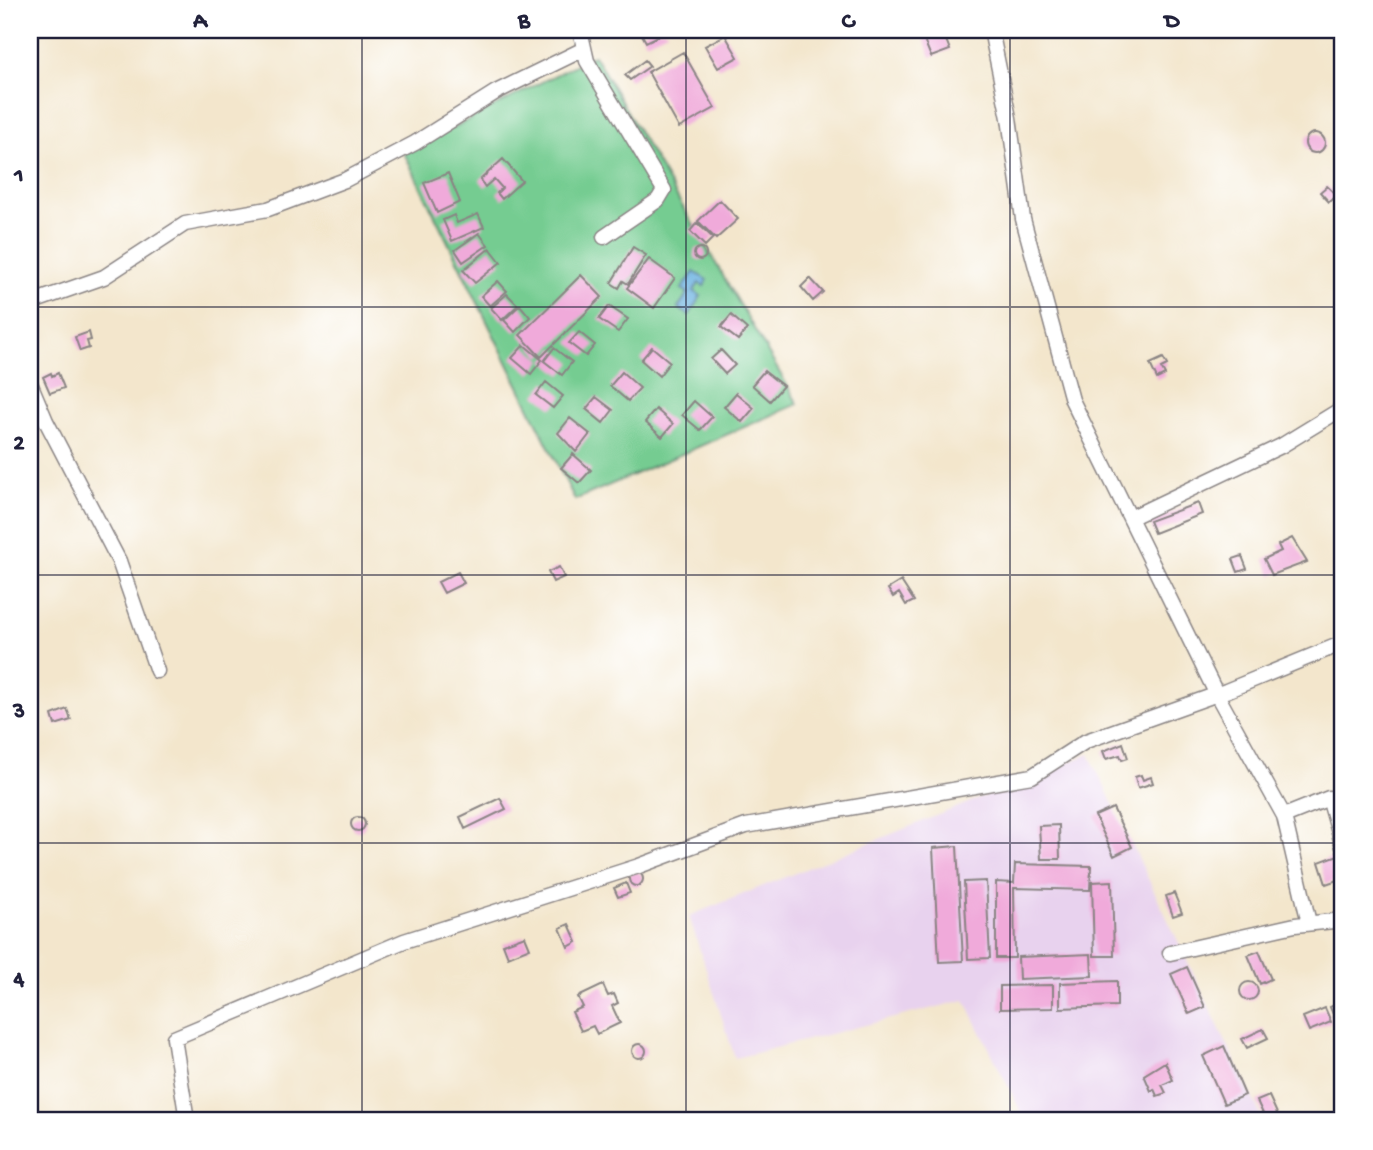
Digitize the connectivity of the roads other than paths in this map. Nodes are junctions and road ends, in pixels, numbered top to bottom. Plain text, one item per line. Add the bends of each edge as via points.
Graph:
1 (580, 30) edge
2 (991, 30) edge
3 (584, 49) junction
4 (604, 237) dead end
5 (30, 303) edge
6 (30, 383) edge
7 (1343, 408) edge
8 (1130, 518) junction
9 (1343, 643) edge
10 (157, 671) dead end
11 (1217, 695) junction
12 (1284, 816) junction
13 (1343, 847) edge
14 (1343, 920) edge
15 (1308, 923) junction
16 (1170, 953) dead end
17 (187, 1120) edge

1 - 3 street
2 - 8 street via 1023,219 1045,310 1072,401
3 - 4 street via 664,190 658,200
3 - 5 street via 487,96 415,143 345,180 268,209 185,224 104,277
6 - 10 street via 119,561
7 - 8 street via 1280,446
8 - 11 street
9 - 11 street
11 - 12 street
11 - 17 street via 1086,741 1032,776 746,826 639,866 404,941 174,1038
12 - 13 street via 1329,798
12 - 15 street
14 - 15 street
15 - 16 street

